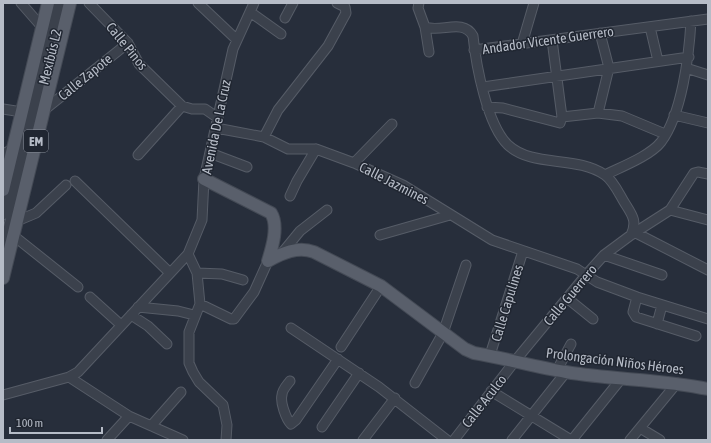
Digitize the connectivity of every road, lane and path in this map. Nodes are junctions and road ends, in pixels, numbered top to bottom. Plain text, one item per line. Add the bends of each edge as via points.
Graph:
1 (21, 3) edge
2 (48, 3) edge
3 (55, 3) edge
4 (63, 3) edge
5 (70, 3) edge
6 (89, 3) edge
7 (198, 3) edge
8 (254, 3) edge
9 (293, 3) edge
10 (337, 3) edge
11 (534, 3) edge
12 (418, 5) edge
13 (250, 12) junction
14 (285, 18) dead end
15 (707, 20) edge
16 (691, 21) junction
17 (42, 27) junction
18 (425, 27) junction
19 (650, 27) junction
20 (600, 33) junction
21 (281, 34) dead end
22 (236, 39) junction
23 (552, 40) junction
24 (128, 42) junction
25 (522, 44) junction
26 (474, 50) junction
27 (429, 52) dead end
28 (689, 56) junction
29 (658, 61) junction
30 (609, 68) junction
31 (686, 68) junction
32 (708, 75) edge
33 (557, 76) junction
34 (483, 87) junction
35 (182, 106) junction
36 (487, 107) junction
37 (3, 109) edge
38 (22, 112) junction
39 (43, 112) junction
40 (598, 113) junction
41 (674, 115) junction
42 (218, 118) junction
43 (561, 120) junction
44 (392, 124) dead end
45 (708, 124) edge
46 (216, 128) junction
47 (665, 134) junction
48 (264, 137) junction
49 (316, 149) junction
50 (8, 151) edge
51 (210, 153) junction
52 (138, 155) dead end
53 (354, 163) junction
54 (247, 167) dead end
55 (708, 174) edge
56 (605, 175) junction
57 (204, 179) junction
58 (75, 181) dead end
59 (66, 185) dead end
60 (3, 190) edge
61 (290, 196) dead end
62 (327, 210) dead end
63 (670, 210) junction
64 (3, 214) edge
65 (450, 215) junction
66 (708, 220) edge
67 (17, 221) junction
68 (634, 234) junction
69 (380, 235) dead end
70 (14, 236) junction
71 (3, 250) edge
72 (523, 251) junction
73 (282, 253) junction
74 (188, 254) junction
75 (604, 256) junction
76 (268, 261) junction
77 (466, 265) dead end
78 (708, 270) edge
79 (170, 273) junction
80 (197, 273) junction
81 (586, 275) junction
82 (662, 275) dead end
83 (3, 278) edge
84 (243, 280) dead end
85 (381, 286) junction
86 (78, 287) dead end
87 (90, 297) dead end
88 (637, 297) junction
89 (567, 298) junction
90 (200, 304) junction
91 (662, 305) junction
92 (138, 307) junction
93 (131, 315) junction
94 (194, 315) junction
95 (593, 319) dead end
96 (708, 319) edge
97 (657, 324) junction
98 (121, 325) junction
99 (291, 328) dead end
100 (443, 333) junction
101 (696, 336) dead end
102 (167, 344) dead end
103 (571, 344) dead end
104 (341, 347) dead end
105 (490, 356) junction
106 (338, 359) junction
107 (514, 361) junction
108 (561, 371) junction
109 (359, 373) junction
110 (69, 377) junction
111 (621, 379) junction
112 (290, 381) dead end
113 (415, 383) dead end
114 (677, 383) junction
115 (708, 389) edge
116 (492, 391) junction
117 (181, 392) dead end
118 (3, 395) edge
119 (395, 398) junction
120 (129, 416) junction
121 (531, 416) junction
122 (150, 426) junction
123 (322, 427) dead end
124 (640, 428) junction
125 (107, 440) edge
126 (183, 440) edge
127 (226, 440) edge
128 (363, 440) edge
129 (447, 440) edge
130 (454, 440) edge
131 (512, 440) edge
132 (571, 440) edge
133 (630, 440) edge
134 (660, 440) edge

1 - 17 street
2 - 17 main road, EM
3 - 64 street, Mexibús L2
4 - 71 street, Mexibús L2
5 - 39 main road, EM
6 - 24 street, Calle Pinos
7 - 22 street
8 - 13 street, Avenida De La Cruz
9 - 14 street
10 - 48 street via 346,10 328,46 278,110
11 - 25 street
12 - 18 street
13 - 21 street
13 - 22 street, Avenida De La Cruz
15 - 16 street, Andador Vicente Guerrero
16 - 19 street, Andador Vicente Guerrero
16 - 28 street
17 - 38 main road, EM
18 - 26 street, Andador Vicente Guerrero via 435,30 464,27 473,36
18 - 27 street
19 - 20 street, Andador Vicente Guerrero
19 - 29 street
20 - 23 street, Andador Vicente Guerrero
20 - 30 street
22 - 42 street, Avenida De La Cruz
23 - 25 street, Andador Vicente Guerrero
23 - 33 street
24 - 35 street, Calle Pinos via 139,64
24 - 39 street, Calle Zapote
25 - 26 street, Andador Vicente Guerrero
26 - 34 street
28 - 29 street
28 - 31 street
29 - 30 street
30 - 33 street
30 - 40 street
31 - 32 street
31 - 41 street
33 - 34 street
33 - 43 street
34 - 36 street
35 - 42 street via 205,109
35 - 52 street
36 - 43 street
36 - 56 street via 498,132 516,152 568,163
37 - 38 street
38 - 50 main road, EM
39 - 67 main road, EM
40 - 43 street
40 - 47 street via 633,119
41 - 45 street
41 - 47 street
42 - 46 street, Avenida De La Cruz
44 - 53 street
46 - 48 street, Calle Jazmines
46 - 51 street, Avenida De La Cruz
47 - 56 street via 651,151
48 - 49 street, Calle Jazmines via 288,149
49 - 53 street, Calle Jazmines
49 - 61 street
50 - 60 main road, EM
51 - 54 street
51 - 57 street, Avenida De La Cruz
53 - 65 street, Calle Jazmines via 403,185
55 - 63 street via 694,173
56 - 68 street via 634,218
57 - 74 street, Avenida De La Cruz via 202,220
57 - 76 main road via 271,213 274,233
58 - 79 street
59 - 67 street via 36,213
62 - 73 street via 300,231
63 - 66 street
63 - 68 street, Calle Guerrero
65 - 69 street
65 - 72 street, Calle Jazmines via 492,240
67 - 70 main road, EM
68 - 75 street, Calle Guerrero
68 - 78 street
70 - 83 main road, EM
70 - 86 street
72 - 81 street, Calle Jazmines via 577,269
72 - 105 street, Calle Capulines
73 - 76 main road, Prolongación Niños Héroes
73 - 85 main road, Prolongación Niños Héroes via 307,250
74 - 79 street
74 - 80 street
75 - 81 street, Calle Guerrero
75 - 82 street
76 - 90 street via 254,292 234,319
77 - 100 street
79 - 92 street
80 - 84 street via 222,274
80 - 90 street
81 - 88 street, Calle Jazmines via 597,282
81 - 89 street, Calle Guerrero
85 - 100 main road, Prolongación Niños Héroes
85 - 104 street
87 - 98 street
88 - 91 street, Calle Jazmines
88 - 97 street via 634,315
89 - 95 street
89 - 107 street, Calle Guerrero
90 - 94 street
91 - 96 street, Calle Jazmines
91 - 97 street
92 - 93 street
92 - 94 street
93 - 98 street
93 - 102 street via 148,326
94 - 127 street via 189,332 189,363 199,382 223,405 227,425
97 - 101 street
98 - 110 street via 78,372
99 - 106 street
100 - 105 main road, Prolongación Niños Héroes via 465,349
100 - 113 street
103 - 108 street
105 - 107 main road, Prolongación Niños Héroes
106 - 109 street
106 - 112 street via 291,424 282,395
107 - 108 main road, Prolongación Niños Héroes
107 - 116 street, Calle Aculco
108 - 111 main road, Prolongación Niños Héroes
108 - 121 street
109 - 119 street
109 - 123 street
110 - 118 street
110 - 120 street
111 - 114 main road, Prolongación Niños Héroes
111 - 132 street
114 - 115 main road, Prolongación Niños Héroes
114 - 124 street
116 - 121 street
116 - 130 street, Calle Aculco
117 - 122 street
119 - 128 street
119 - 129 street
120 - 122 street
120 - 125 street
121 - 131 street
121 - 132 street
122 - 126 street
124 - 133 street
124 - 134 street

